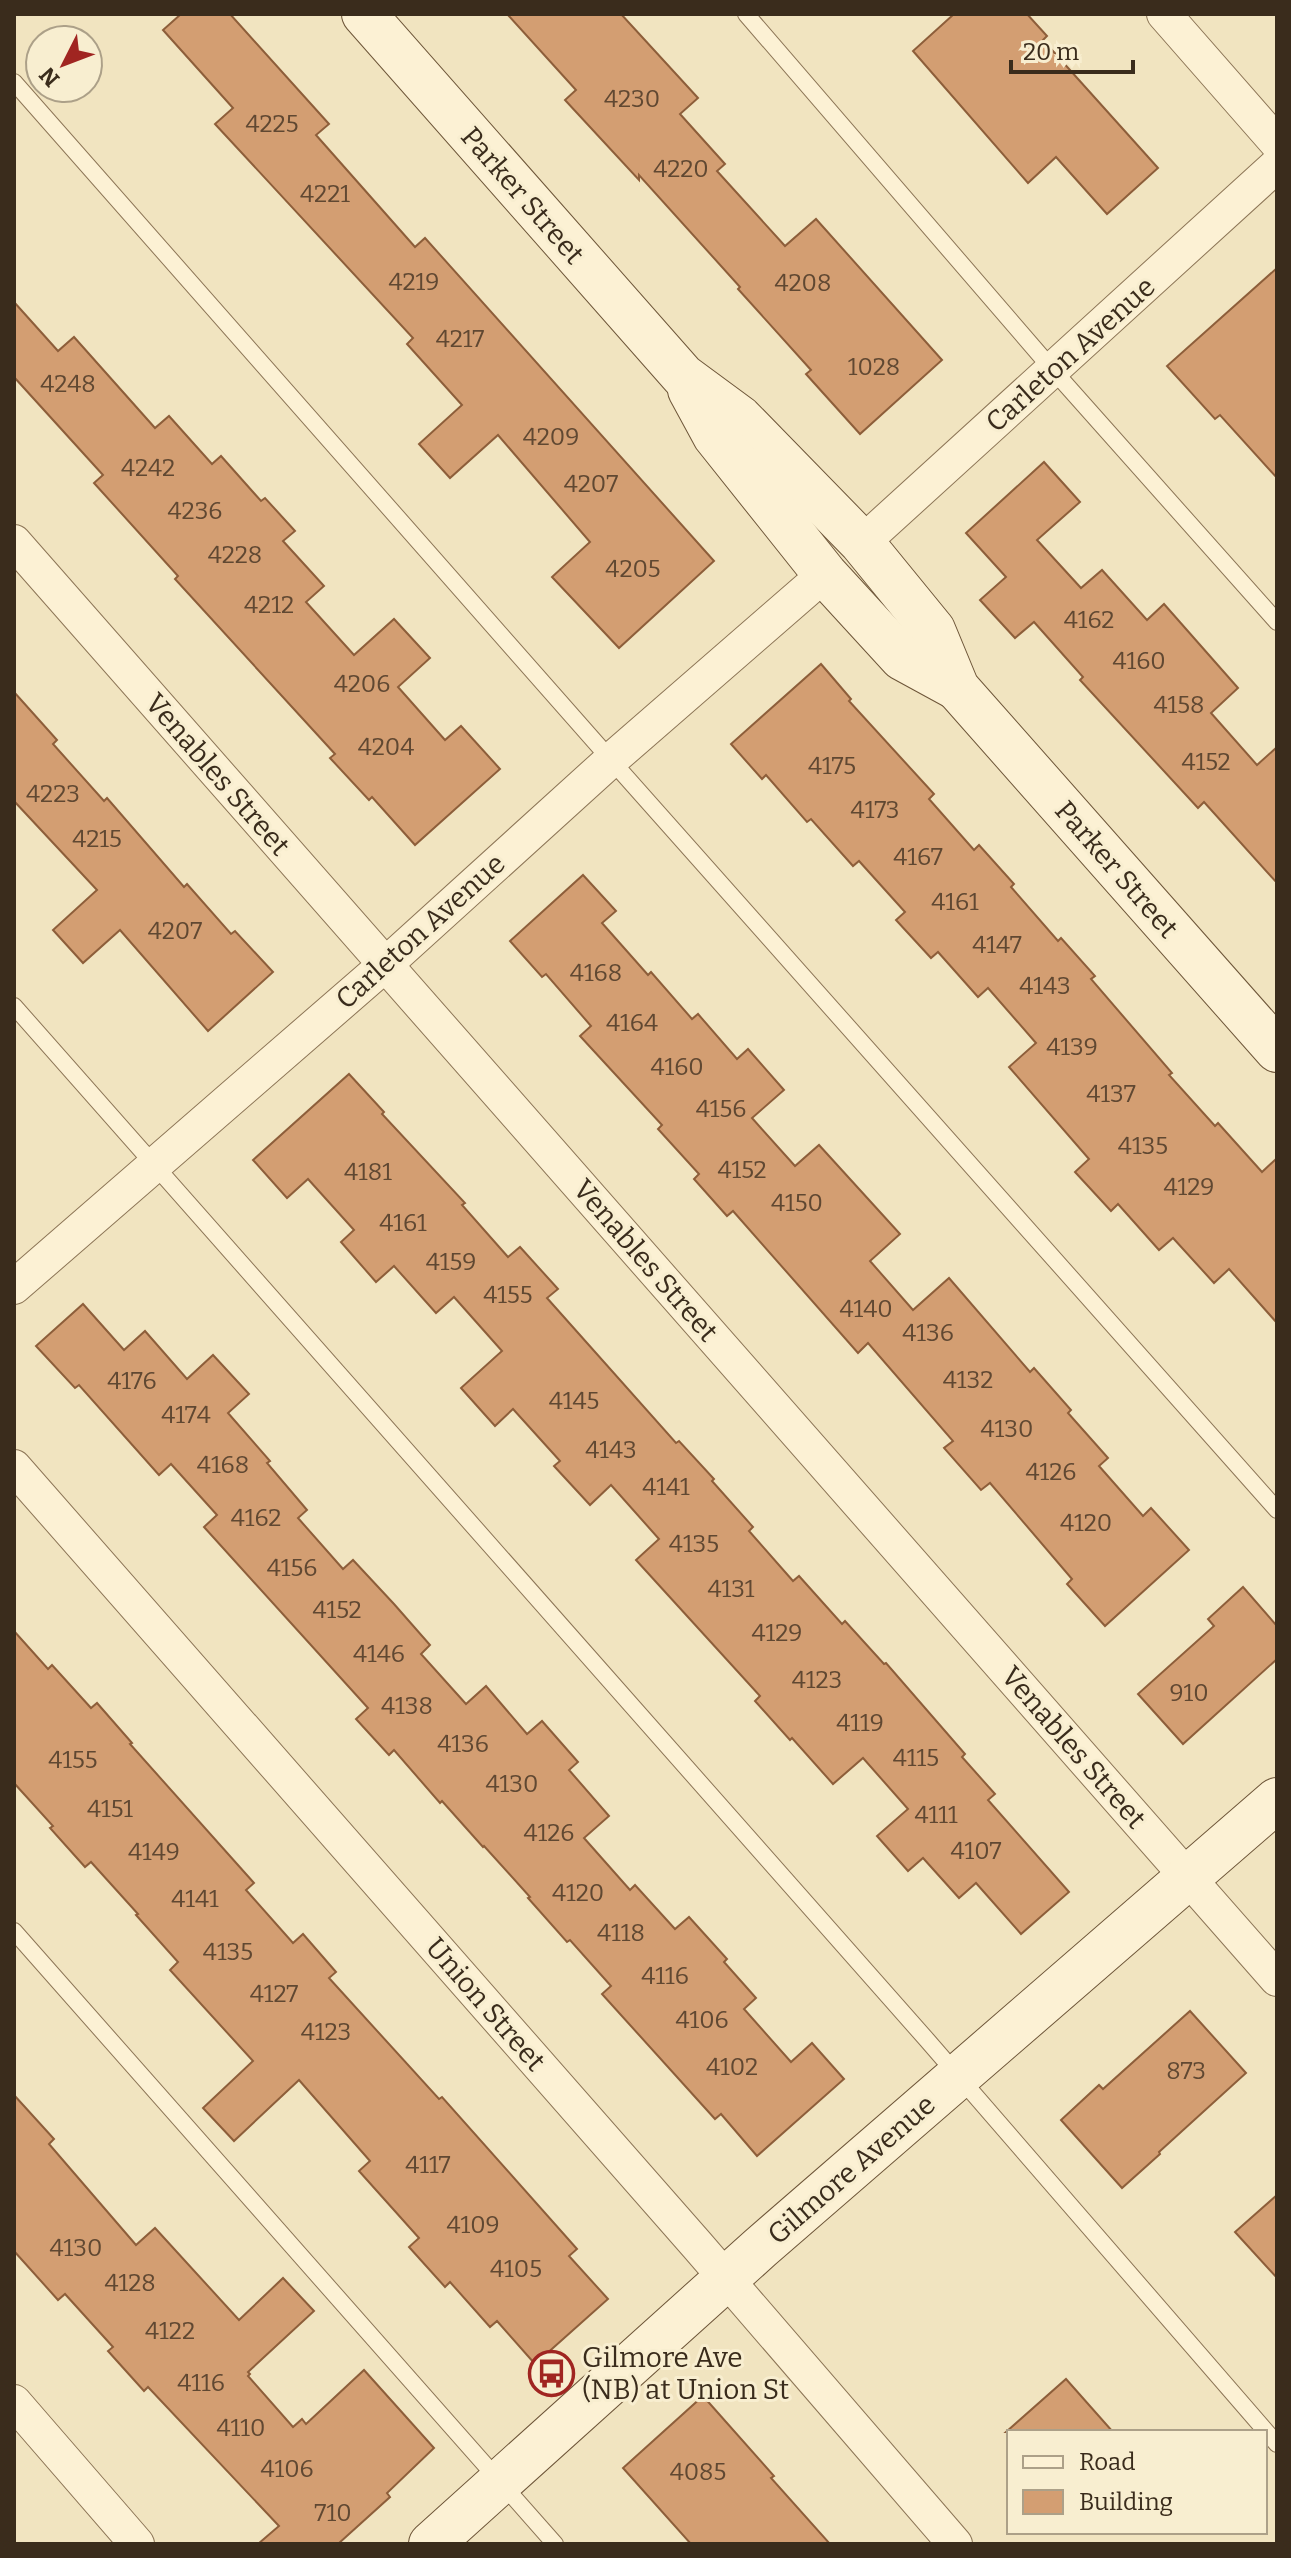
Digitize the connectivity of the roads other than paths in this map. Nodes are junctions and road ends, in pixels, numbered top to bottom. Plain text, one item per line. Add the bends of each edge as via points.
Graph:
1 (364, 14) edge
2 (746, 14) edge
3 (1164, 14) edge
4 (14, 82) edge
5 (1277, 143) edge
6 (1277, 165) edge
7 (1052, 369) junction
8 (683, 376) junction
9 (14, 542) edge
10 (862, 543) junction
11 (825, 574) junction
12 (1277, 622) edge
13 (957, 688) junction
14 (611, 760) junction
15 (386, 964) junction
16 (14, 1006) edge
17 (1277, 1050) edge
18 (154, 1165) junction
19 (14, 1287) edge
20 (14, 1467) edge
21 (1277, 1510) edge
22 (1277, 1800) edge
23 (1189, 1878) junction
24 (14, 1931) edge
25 (1277, 1979) edge
26 (958, 2076) junction
27 (726, 2278) junction
28 (14, 2402) edge
29 (1265, 2430) edge
30 (500, 2481) junction
31 (137, 2544) edge
32 (431, 2544) edge
33 (555, 2544) edge
34 (955, 2544) edge

1 - 8 street, Parker Street
2 - 7 lane
3 - 5 street
4 - 14 lane
6 - 7 street, Carleton Avenue
7 - 10 street, Carleton Avenue
7 - 12 lane
8 - 10 street, Parker Street via 740,418
8 - 11 street, Parker Street via 715,436
9 - 15 street, Venables Street
10 - 13 street, Parker Street via 933,630
11 - 13 street, Parker Street via 902,658
11 - 14 street, Carleton Avenue
13 - 17 street, Parker Street
14 - 15 street, Carleton Avenue
14 - 21 lane
15 - 18 street, Carleton Avenue
15 - 23 street, Venables Street
16 - 18 lane
18 - 19 street, Carleton Avenue
18 - 26 lane
20 - 27 street, Union Street
22 - 23 street, Gilmore Avenue
23 - 25 street, Venables Street
23 - 26 street, Gilmore Avenue
24 - 30 lane
26 - 27 street, Gilmore Avenue
26 - 29 lane
27 - 30 street, Gilmore Avenue
27 - 34 street, Union Street
28 - 31 street
30 - 32 street, Gilmore Avenue
30 - 33 lane

